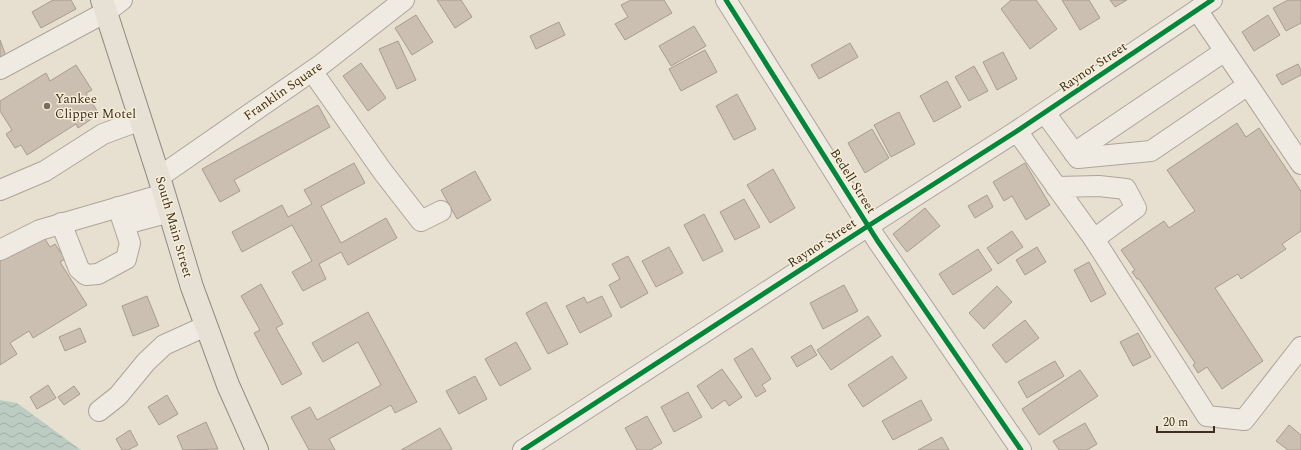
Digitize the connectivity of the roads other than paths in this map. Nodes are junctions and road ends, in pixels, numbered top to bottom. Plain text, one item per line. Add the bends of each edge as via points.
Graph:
1 (404, 0) edge
2 (726, 0) edge
3 (110, 4) edge
4 (1204, 5) edge
5 (1225, 51) junction
6 (0, 69) edge
7 (312, 71) junction
8 (1248, 85) junction
9 (1045, 112) junction
10 (141, 120) junction
11 (1017, 131) junction
12 (1074, 153) junction
13 (1301, 164) edge
14 (1, 187) edge
15 (1056, 187) junction
16 (164, 194) junction
17 (441, 211) dead end
18 (121, 216) junction
19 (61, 223) junction
20 (868, 226) junction
21 (1094, 239) junction
22 (0, 250) edge
23 (206, 326) junction
24 (1301, 347) edge
25 (99, 411) dead end
26 (547, 444) edge
27 (257, 450) edge
28 (524, 450) edge
29 (1021, 450) edge

1 - 7 street, Franklin Square
2 - 20 street, Bedell Street
3 - 6 street
3 - 10 main road, South Main Street
4 - 5 street
4 - 9 street, Raynor Street
5 - 8 street
5 - 12 street
7 - 16 street, Franklin Square
7 - 17 street via 421,221
8 - 12 street via 1151,151 1078,158
8 - 13 street
9 - 11 street, Raynor Street
9 - 12 street
10 - 14 street via 103,134 45,171
10 - 16 main road, South Main Street
11 - 15 street
11 - 20 street, Raynor Street
15 - 21 street
15 - 21 street via 1099,186 1126,189 1136,208
16 - 18 street, Franklin Square
16 - 23 main road, South Main Street
18 - 19 street, Franklin Square
18 - 19 street via 130,243 126,260 98,274 86,274 79,269
19 - 22 street, Franklin Square via 40,230
20 - 26 street, Raynor Street
20 - 29 street, Bedell Street
21 - 24 street via 1207,416 1244,420
23 - 25 street via 164,346 146,362 118,396
23 - 27 main road, South Main Street via 228,386
26 - 28 street, Raynor Street

